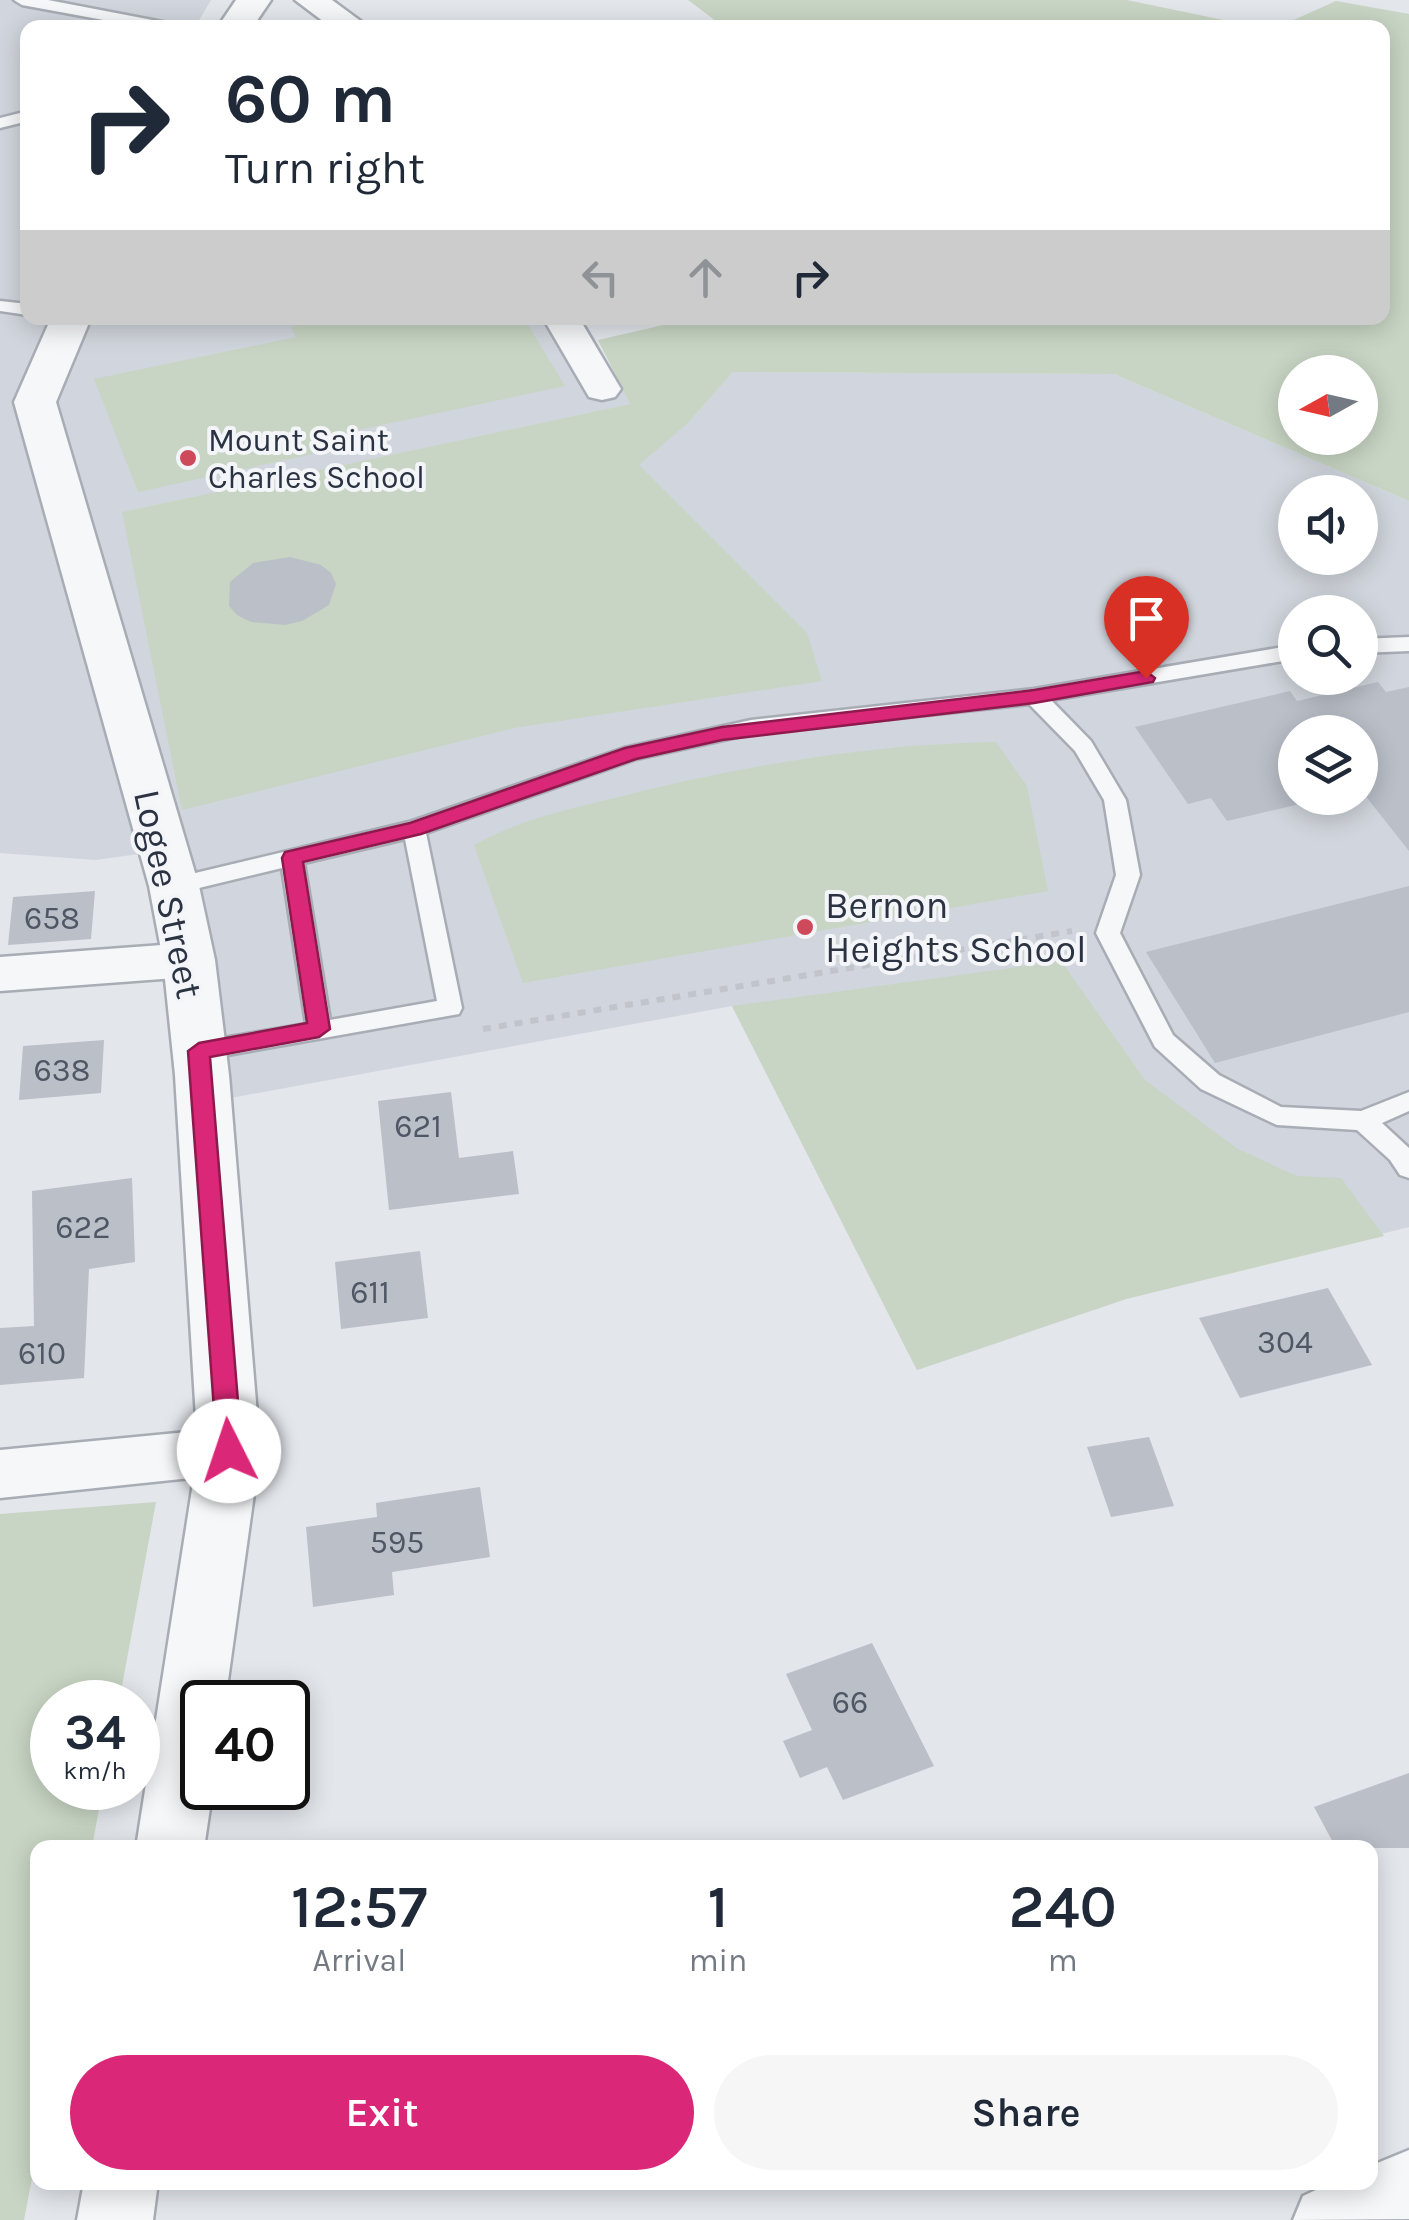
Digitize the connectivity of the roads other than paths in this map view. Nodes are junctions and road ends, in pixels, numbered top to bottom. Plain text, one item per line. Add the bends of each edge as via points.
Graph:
1 (22, 0) edge
2 (311, 0) edge
3 (127, 20) edge
4 (342, 20) edge
5 (69, 325) edge
6 (565, 325) edge
7 (602, 390) dead end
8 (1409, 644) edge
9 (1378, 645) edge
10 (1278, 655) edge
11 (1034, 696) junction
12 (414, 829) junction
13 (292, 858) junction
14 (174, 886) junction
15 (189, 960) junction
16 (0, 974) edge
17 (319, 1029) junction
18 (199, 1051) junction
19 (1409, 1102) edge
20 (1363, 1120) junction
21 (1409, 1168) edge
22 (229, 1451) junction
23 (0, 1474) edge
24 (171, 1840) edge
25 (1409, 2184) edge
26 (120, 2190) edge
27 (115, 2220) edge
28 (1327, 2220) edge

1 - 3 lane
2 - 4 street
5 - 14 street, Logee Street via 35,402
6 - 7 street
8 - 9 lane
10 - 11 lane
11 - 12 lane via 751,727 632,753
11 - 20 lane via 1082,746 1115,800 1128,875 1108,933 1164,1041 1210,1082 1276,1116
12 - 13 lane
12 - 17 lane via 450,1008
13 - 14 lane
13 - 17 lane
14 - 15 street, Logee Street
15 - 16 street
15 - 18 street, Logee Street
17 - 18 lane
18 - 22 street, Logee Street
19 - 20 lane
20 - 21 lane
22 - 23 street
22 - 24 street, Logee Street
25 - 28 street
26 - 27 street

